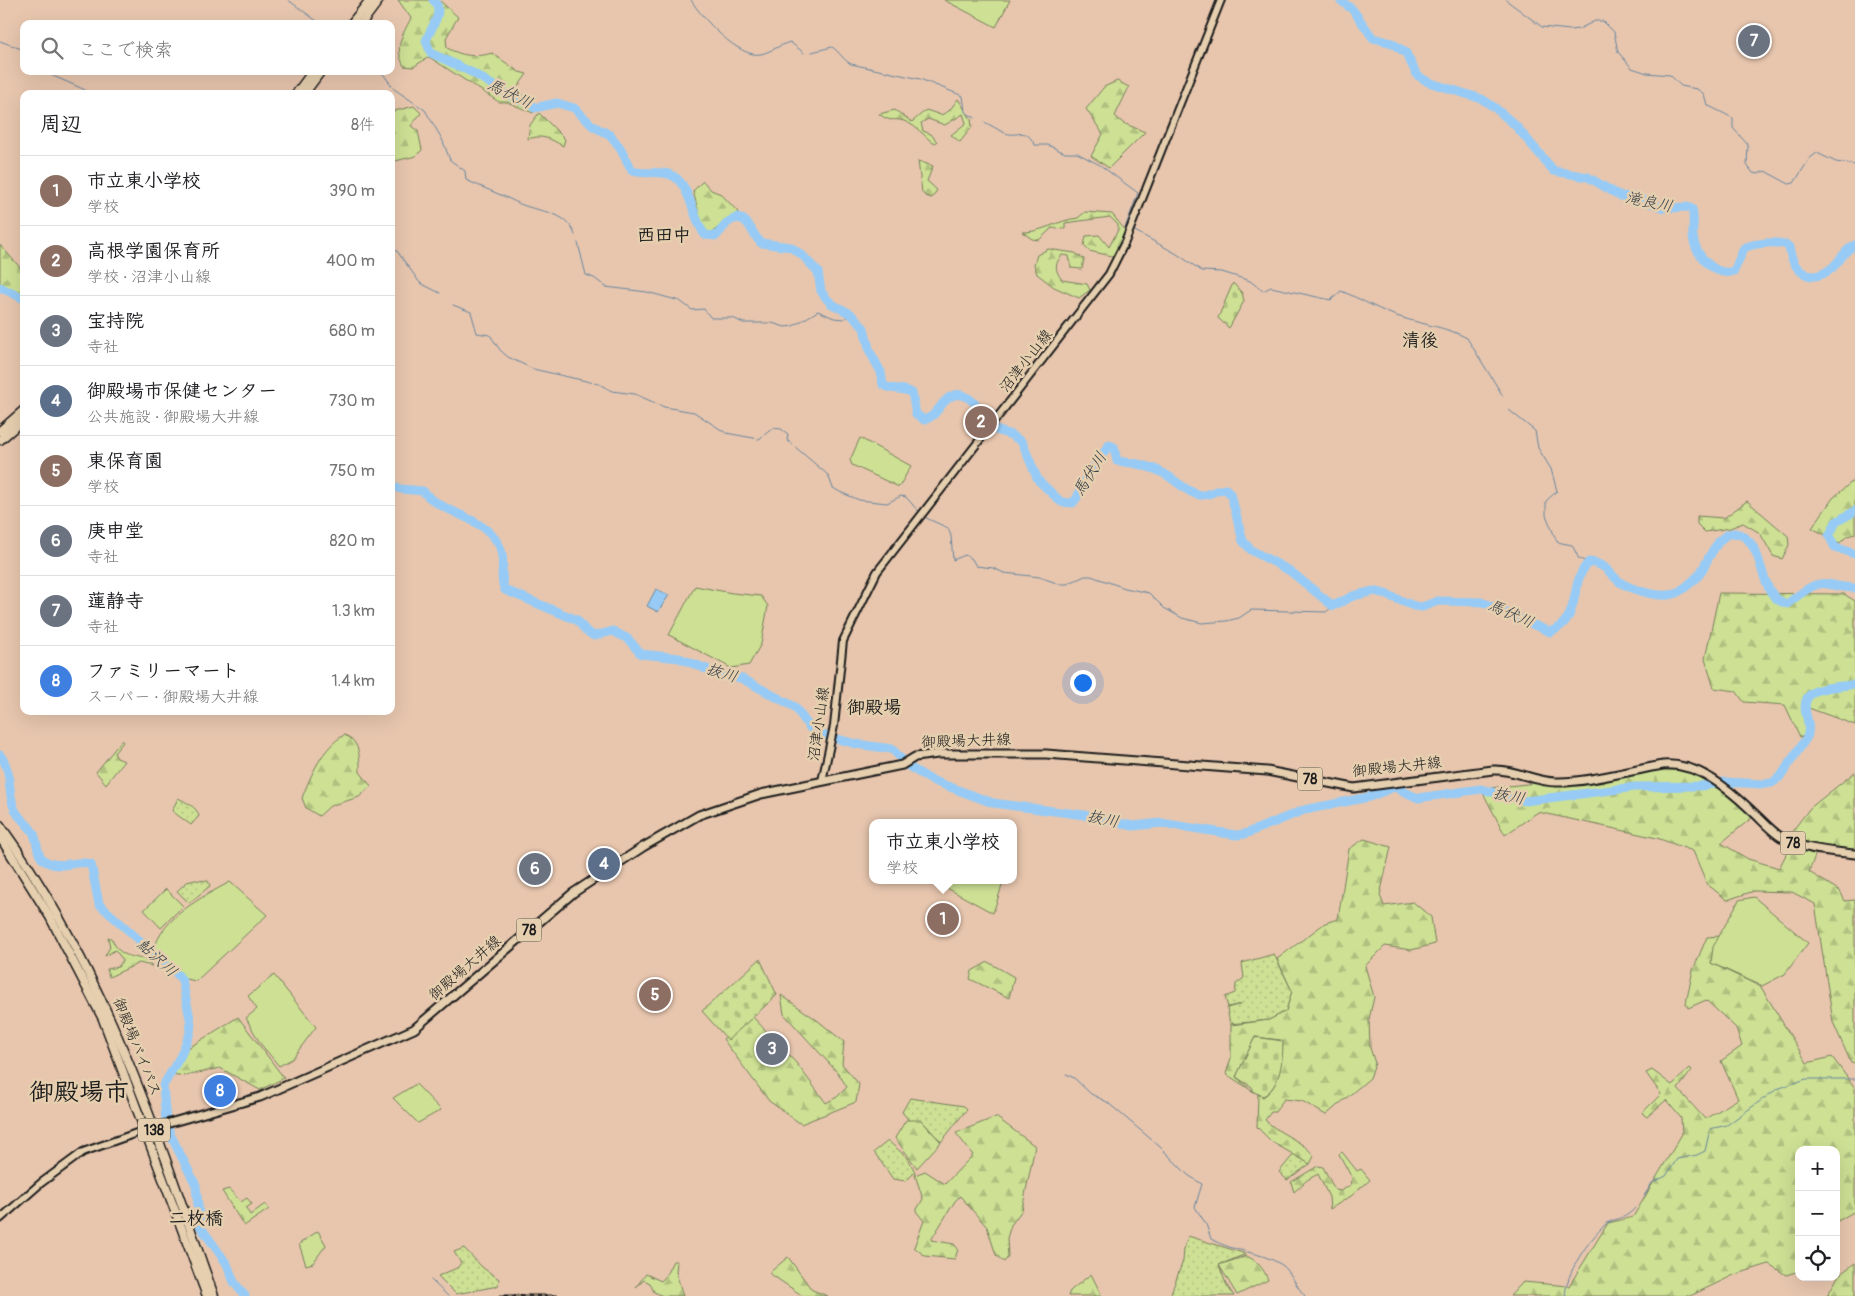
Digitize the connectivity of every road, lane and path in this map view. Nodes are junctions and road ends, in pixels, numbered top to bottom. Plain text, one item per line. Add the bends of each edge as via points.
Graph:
1 (370, 0) edge
2 (379, 0) edge
3 (1221, 0) edge
4 (354, 20) edge
5 (364, 20) edge
6 (310, 75) edge
7 (319, 75) edge
8 (299, 90) edge
9 (307, 90) edge
10 (20, 414) edge
11 (20, 422) edge
12 (0, 431) edge
13 (0, 440) edge
14 (822, 780) junction
15 (0, 825) edge
16 (0, 837) edge
17 (1855, 854) edge
18 (154, 1128) junction
19 (145, 1130) junction
20 (0, 1218) edge
21 (210, 1294) edge

1 - 4 highway
2 - 5 highway
3 - 14 main road, 沼津小山線 via 1130,230 1109,274 877,572 843,641 832,740
6 - 8 highway
7 - 9 highway
10 - 12 highway
11 - 13 highway
14 - 17 main road, 御殿場大井線 / 78 via 902,765 919,756 938,754 1046,754 1267,771 1354,788 1493,770 1508,770 1555,782 1669,765 1705,775 1790,842 1806,848
14 - 18 main road, 御殿場大井線 / 78 via 734,802 699,815 643,847 573,893 424,1022 402,1036 260,1097
15 - 18 highway, 御殿場バイパス / 138 via 42,885 83,959 120,1039
16 - 19 highway, 御殿場バイパス / 138 via 30,882 75,962 103,1019
18 - 19 main road, 御殿場大井線 / 78
18 - 21 highway, 御殿場バイパス / 138
19 - 20 main road via 84,1152
19 - 21 highway, 御殿場バイパス / 138

